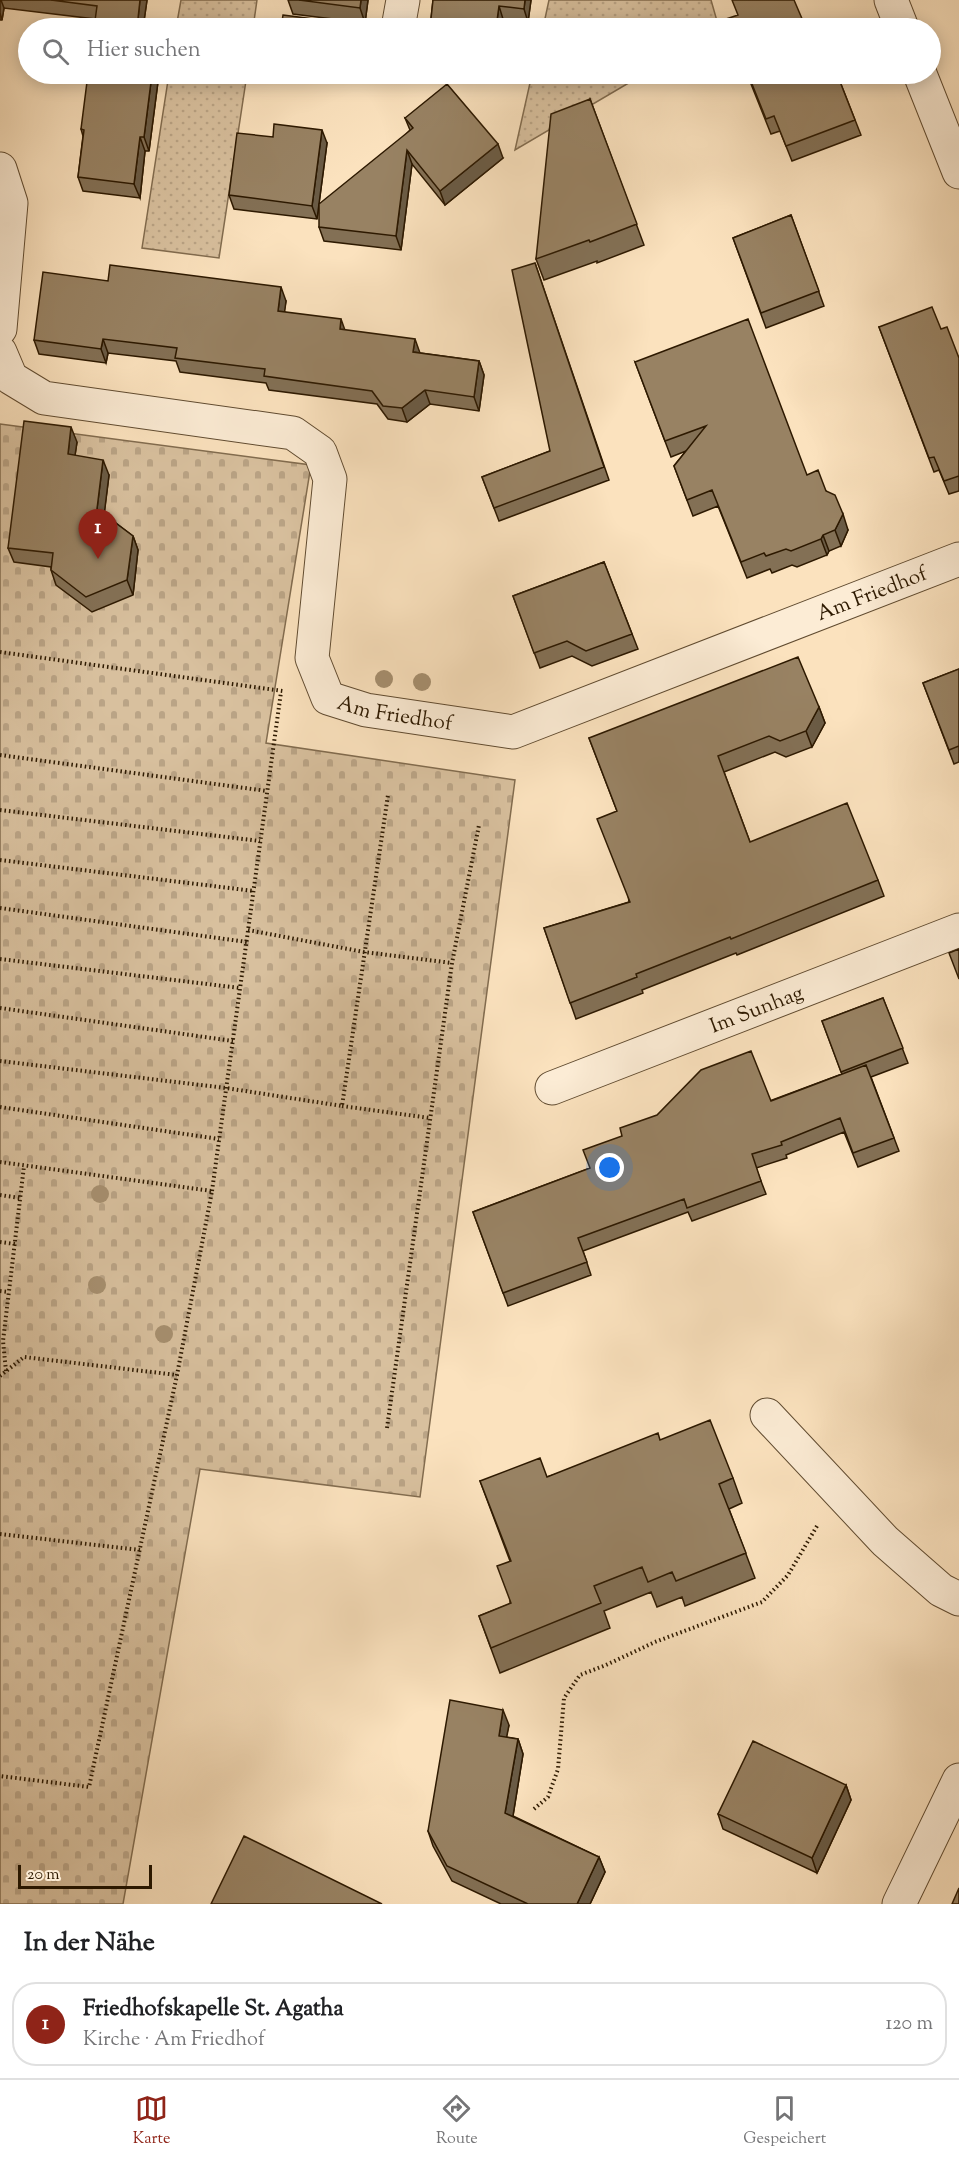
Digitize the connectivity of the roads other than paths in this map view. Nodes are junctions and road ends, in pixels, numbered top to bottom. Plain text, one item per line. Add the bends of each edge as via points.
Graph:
1 (403, 0) edge
2 (891, 0) edge
3 (400, 18) edge
4 (898, 18) edge
5 (924, 84) edge
6 (0, 169) edge
7 (959, 172) edge
8 (0, 329) edge
9 (0, 352) edge
10 (959, 560) edge
11 (959, 930) edge
12 (552, 1088) dead end
13 (767, 1415) dead end
14 (959, 1599) edge
15 (959, 1780) edge
16 (899, 1904) edge

1 - 3 street
2 - 4 street
5 - 7 street
6 - 8 street via 11,203
9 - 10 street, Am Friedhof via 11,378 44,398 293,433 320,452 330,479 312,658 328,698 366,710 513,732
11 - 12 street, Im Sunhag
13 - 14 street via 885,1541 941,1590
15 - 16 street

